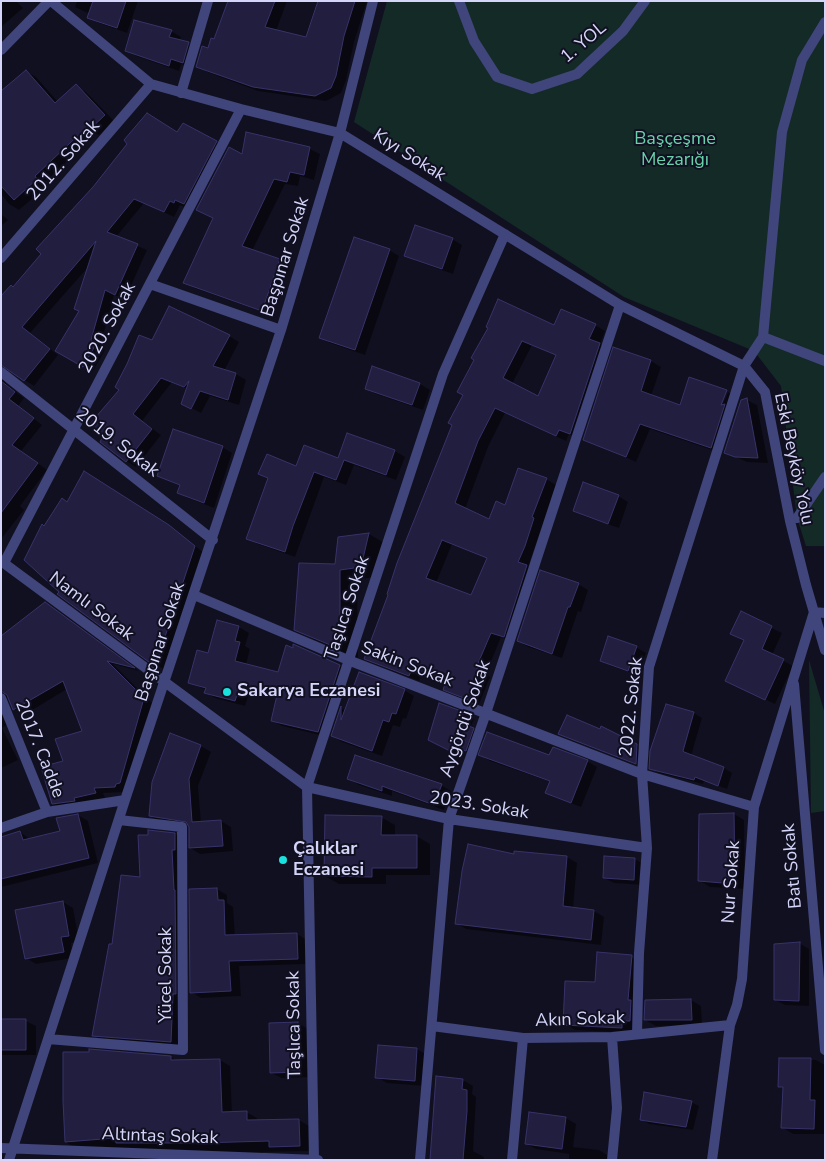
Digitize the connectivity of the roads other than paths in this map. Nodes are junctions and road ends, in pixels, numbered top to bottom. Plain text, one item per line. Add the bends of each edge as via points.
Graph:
1 (50, 1) edge
2 (208, 1) edge
3 (373, 1) edge
4 (459, 1) edge
5 (645, 1) edge
6 (824, 25) edge
7 (1, 50) edge
8 (151, 84) junction
9 (181, 93) junction
10 (241, 109) junction
11 (340, 133) junction
12 (505, 234) junction
13 (1, 258) edge
14 (150, 284) junction
15 (620, 305) junction
16 (281, 330) junction
17 (763, 337) junction
18 (825, 361) edge
19 (744, 366) junction
20 (1, 372) edge
21 (73, 429) junction
22 (825, 477) edge
23 (797, 518) dead end
24 (212, 540) junction
25 (3, 562) edge
26 (194, 595) junction
27 (814, 612) junction
28 (825, 613) edge
29 (825, 650) edge
30 (348, 660) junction
31 (793, 678) junction
32 (165, 682) junction
33 (1, 698) edge
34 (486, 713) junction
35 (642, 774) junction
36 (307, 787) junction
37 (125, 800) junction
38 (754, 808) junction
39 (47, 812) junction
40 (449, 819) junction
41 (119, 820) junction
42 (1, 828) edge
43 (647, 848) junction
44 (730, 1025) junction
45 (432, 1026) junction
46 (637, 1034) junction
47 (612, 1037) junction
48 (524, 1038) junction
49 (48, 1039) junction
50 (825, 1050) edge
51 (1, 1148) edge
52 (12, 1148) junction
53 (9, 1160) edge
54 (314, 1160) edge
55 (318, 1160) edge
56 (420, 1160) edge
57 (512, 1160) edge
58 (612, 1160) edge
59 (712, 1160) edge

1 - 7 street
1 - 8 street, Kıyı Sokak
2 - 9 street
3 - 11 street, Başpınar Sokak
4 - 5 street, 1. YOL via 474,41 498,77 532,89 577,74 623,31
6 - 17 street via 802,60 782,132
8 - 9 street, Kıyı Sokak
8 - 13 street, 2012. Sokak
9 - 10 street, Kıyı Sokak
10 - 11 street, Kıyı Sokak
10 - 14 street, 2020. Sokak
11 - 12 street, Kıyı Sokak
11 - 16 street, Başpınar Sokak
12 - 15 street, Kıyı Sokak
12 - 30 street, Taşlıca Sokak via 443,374
14 - 16 street
14 - 21 street, 2020. Sokak
15 - 19 street, Kıyı Sokak
15 - 34 street, Aygördü Sokak
16 - 24 street, Başpınar Sokak
17 - 18 street
17 - 19 street, 2022. Sokak
19 - 27 street, Eski Beyköy Yolu via 765,392 790,521
19 - 35 street, 2022. Sokak via 649,666
20 - 21 street, 2019. Sokak
21 - 24 street, 2019. Sokak
21 - 25 street, 2020. Sokak
22 - 23 street
24 - 26 street, Başpınar Sokak
25 - 32 street, Namlı Sokak
26 - 30 street, Sakin Sokak
26 - 32 street, Başpınar Sokak
27 - 28 street
27 - 29 street, Eski Beyköy Yolu
27 - 31 street, Nur Sokak
30 - 34 street, Sakin Sokak
30 - 36 street, Taşlıca Sokak
31 - 38 street, Nur Sokak
31 - 50 street, Batı Sokak
32 - 36 street, Namlı Sokak
32 - 37 street, Başpınar Sokak
33 - 39 street, 2017. Cadde
34 - 35 street, Sakin Sokak
34 - 40 street, Aygördü Sokak
35 - 38 street, Sakin Sokak
35 - 43 street, 2022. Sokak
36 - 40 street, 2023. Sokak
36 - 54 street, Taşlıca Sokak
37 - 39 street
37 - 41 street, Başpınar Sokak
38 - 44 street, Nur Sokak via 742,979
39 - 42 street
40 - 43 street, 2023. Sokak
40 - 45 street, Aygördü Sokak
41 - 49 street, Başpınar Sokak
41 - 49 street, Yücel Sokak via 182,827 184,1050
43 - 46 street, 2022. Sokak
44 - 46 street, Akın Sokak
44 - 59 street, Nur Sokak
45 - 48 street, Akın Sokak
45 - 56 street, Aygördü Sokak
46 - 47 street, Akın Sokak
47 - 48 street, Akın Sokak
47 - 58 street via 617,1108
48 - 57 street
49 - 52 street, Başpınar Sokak
51 - 52 street, Altıntaş Sokak
52 - 53 street, Başpınar Sokak
52 - 54 street, Altıntaş Sokak
54 - 55 street, Altıntaş Sokak

